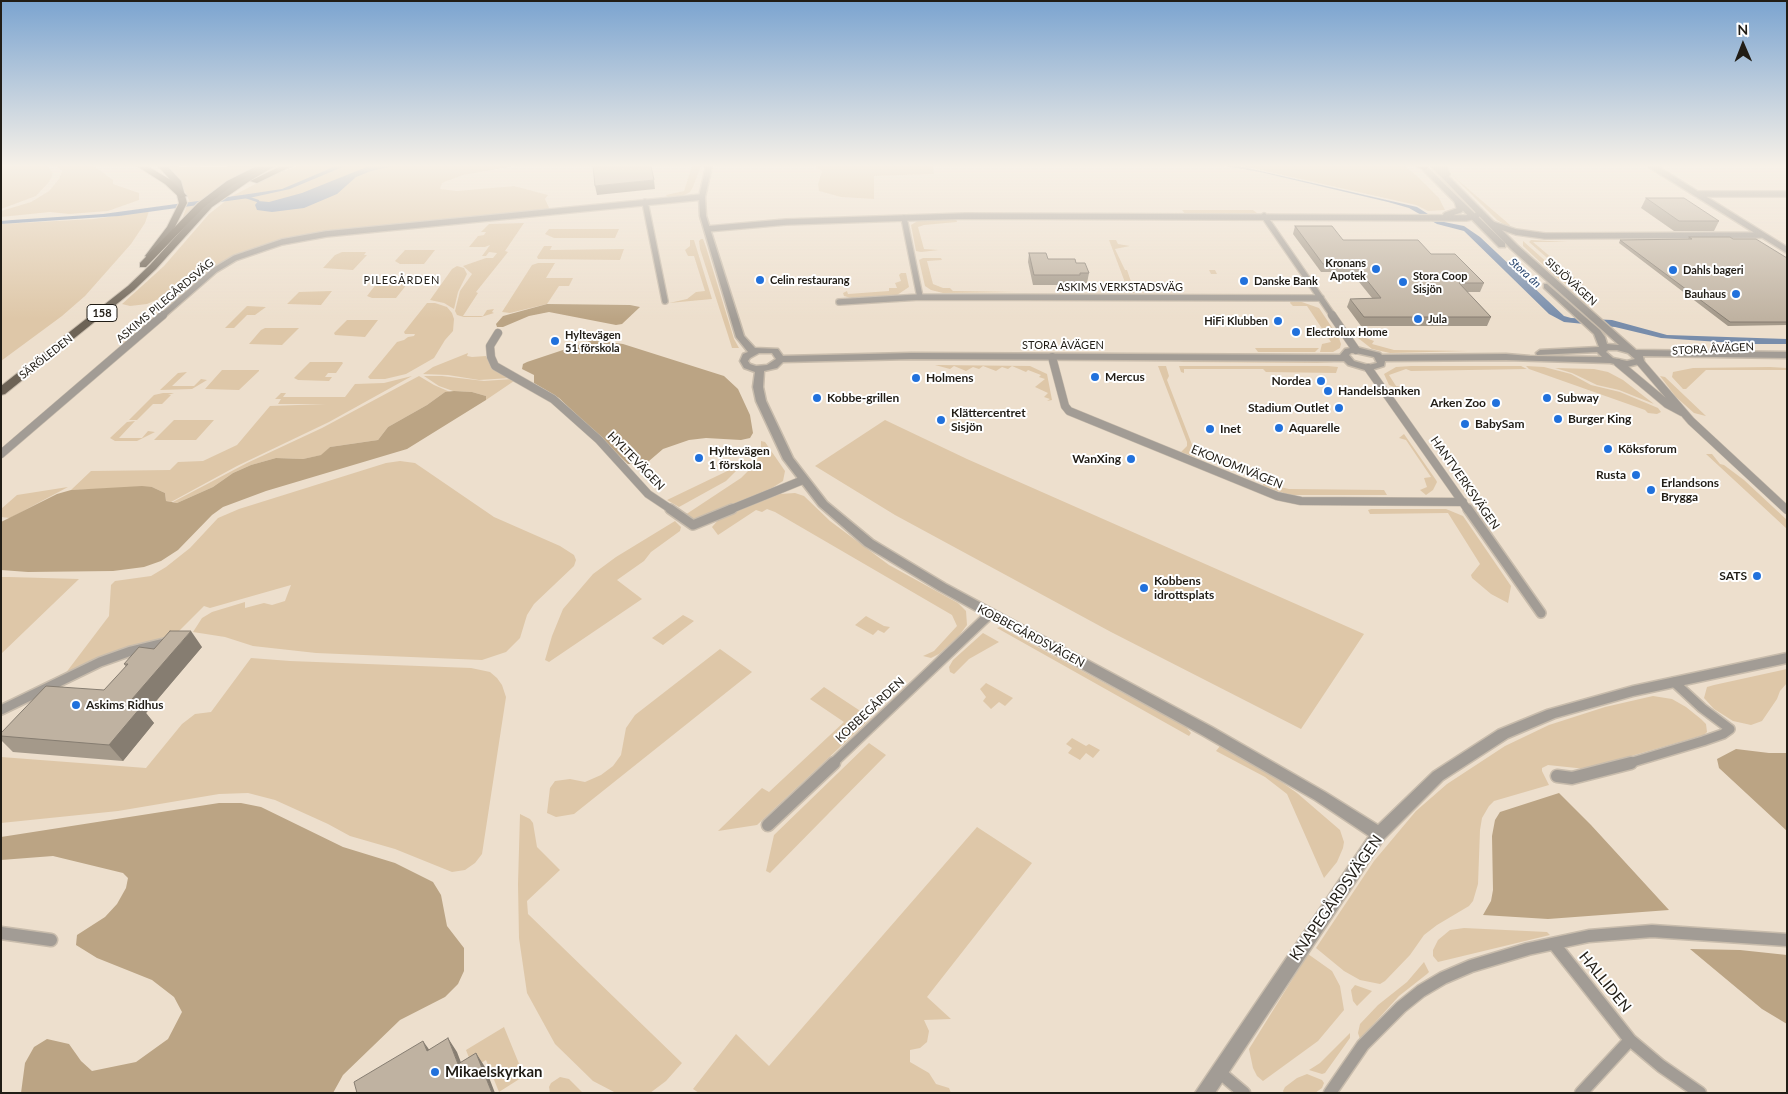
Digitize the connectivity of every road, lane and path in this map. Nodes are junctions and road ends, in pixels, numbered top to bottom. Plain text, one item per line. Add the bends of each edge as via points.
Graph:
1 (176, 217) edge
2 (195, 217) edge
3 (198, 217) edge
4 (497, 217) edge
5 (648, 217) edge
6 (705, 217) edge
7 (938, 217) edge
8 (1265, 217) edge
9 (1473, 217) edge
10 (1485, 217) edge
11 (1734, 217) edge
12 (904, 218) junction
13 (1492, 224) junction
14 (707, 228) junction
15 (1762, 235) junction
16 (1544, 236) junction
17 (1514, 247) junction
18 (1787, 250) edge
19 (143, 265) junction
20 (920, 297) junction
21 (1321, 298) junction
22 (665, 301) dead end
23 (839, 302) dead end
24 (1591, 321) junction
25 (498, 333) dead end
26 (1618, 339) junction
27 (1603, 348) junction
28 (1356, 350) junction
29 (753, 352) junction
30 (1633, 352) junction
31 (1676, 355) junction
32 (1787, 356) edge
33 (1052, 357) junction
34 (1506, 357) junction
35 (1344, 358) junction
36 (1380, 358) junction
37 (781, 359) junction
38 (1614, 361) junction
39 (1640, 362) junction
40 (1368, 368) junction
41 (760, 369) junction
42 (1, 382) edge
43 (1, 392) edge
44 (1684, 414) junction
45 (1, 454) edge
46 (803, 480) junction
47 (1463, 502) junction
48 (1787, 510) edge
49 (1541, 613) dead end
50 (990, 614) junction
51 (180, 640) edge
52 (1787, 658) edge
53 (1674, 682) junction
54 (1, 710) edge
55 (1557, 776) dead end
56 (768, 824) dead end
57 (1379, 834) junction
58 (1, 933) edge
59 (51, 940) dead end
60 (1787, 940) edge
61 (1554, 944) junction
62 (1630, 1040) junction
63 (1218, 1071) junction
64 (1204, 1093) edge
65 (1244, 1093) edge
66 (1330, 1093) edge
67 (1581, 1093) edge
68 (1700, 1093) edge

1 - 19 main road, SÄRÖLEDEN / 158
2 - 19 highway
3 - 43 main road, SÄRÖLEDEN / 158 via 131,288
4 - 45 street, ASKIMS PILEGÅRDSVÄG via 311,236 246,253 215,270
5 - 22 street
6 - 14 street
7 - 12 street
8 - 21 street
9 - 24 street, SISJÖVÄGEN via 1580,316
10 - 13 street, SISJÖVÄGEN
11 - 15 street
12 - 14 street
12 - 20 street
13 - 16 street
13 - 17 street, SISJÖVÄGEN
14 - 29 street via 740,337
15 - 16 street
15 - 18 street
16 - 17 street via 1520,239
17 - 24 street, SISJÖVÄGEN
19 - 42 main road, SÄRÖLEDEN / 158 via 103,302
20 - 21 street, ASKIMS VERKSTADSVÄG
20 - 23 street, ASKIMS VERKSTADSVÄG
21 - 28 street
24 - 26 street, SISJÖVÄGEN
24 - 27 street, SISJÖVÄGEN
25 - 46 street, HYLTEVÄGEN via 490,346 495,366 553,399 599,440 648,494 694,525
26 - 30 street, SISJÖVÄGEN
26 - 31 street, STORA ÅVÄGEN
27 - 30 street, STORA ÅVÄGEN
27 - 34 street, STORA ÅVÄGEN
27 - 38 street via 1602,354
28 - 35 street via 1348,351
28 - 36 street, STORA ÅVÄGEN via 1373,353
29 - 37 street via 770,350
29 - 41 street via 746,356 744,364
30 - 31 street, STORA ÅVÄGEN
30 - 39 street
31 - 32 street, STORA ÅVÄGEN
32 - 39 street, STORA ÅVÄGEN
33 - 35 street, STORA ÅVÄGEN
33 - 37 street, STORA ÅVÄGEN
33 - 47 street, EKONOMIVÄGEN via 1069,411 1277,496 1301,502
34 - 36 street, STORA ÅVÄGEN
34 - 38 street, STORA ÅVÄGEN
35 - 40 street, STORA ÅVÄGEN
36 - 40 street via 1378,366
37 - 41 street via 774,366
38 - 39 street, STORA ÅVÄGEN via 1631,365
38 - 44 street
39 - 44 street
40 - 47 street, HANTVERKSVÄGEN
41 - 46 street, KOBBEGÅRDSVÄGEN via 758,387 761,401 785,454
44 - 48 street
46 - 50 street, KOBBEGÅRDSVÄGEN via 823,504 869,543
47 - 49 street, HANTVERKSVÄGEN
50 - 56 street, KOBBEGÅRDEN
50 - 57 street, KOBBEGÅRDSVÄGEN via 1207,731
51 - 54 street via 113,657
52 - 53 street, KNAPEGÅRDSVÄGEN
53 - 55 street via 1730,729 1703,741 1610,768 1572,778
53 - 57 street, KNAPEGÅRDSVÄGEN via 1587,702 1503,734 1438,776
57 - 63 street, KNAPEGÅRDSVÄGEN
58 - 59 street
60 - 61 street via 1652,931 1589,936
61 - 62 street, HALLIDEN
61 - 66 street via 1471,966 1421,991 1363,1045
62 - 67 street
62 - 68 street, HALLIDEN
63 - 64 street, KNAPEGÅRDSVÄGEN
63 - 65 street

